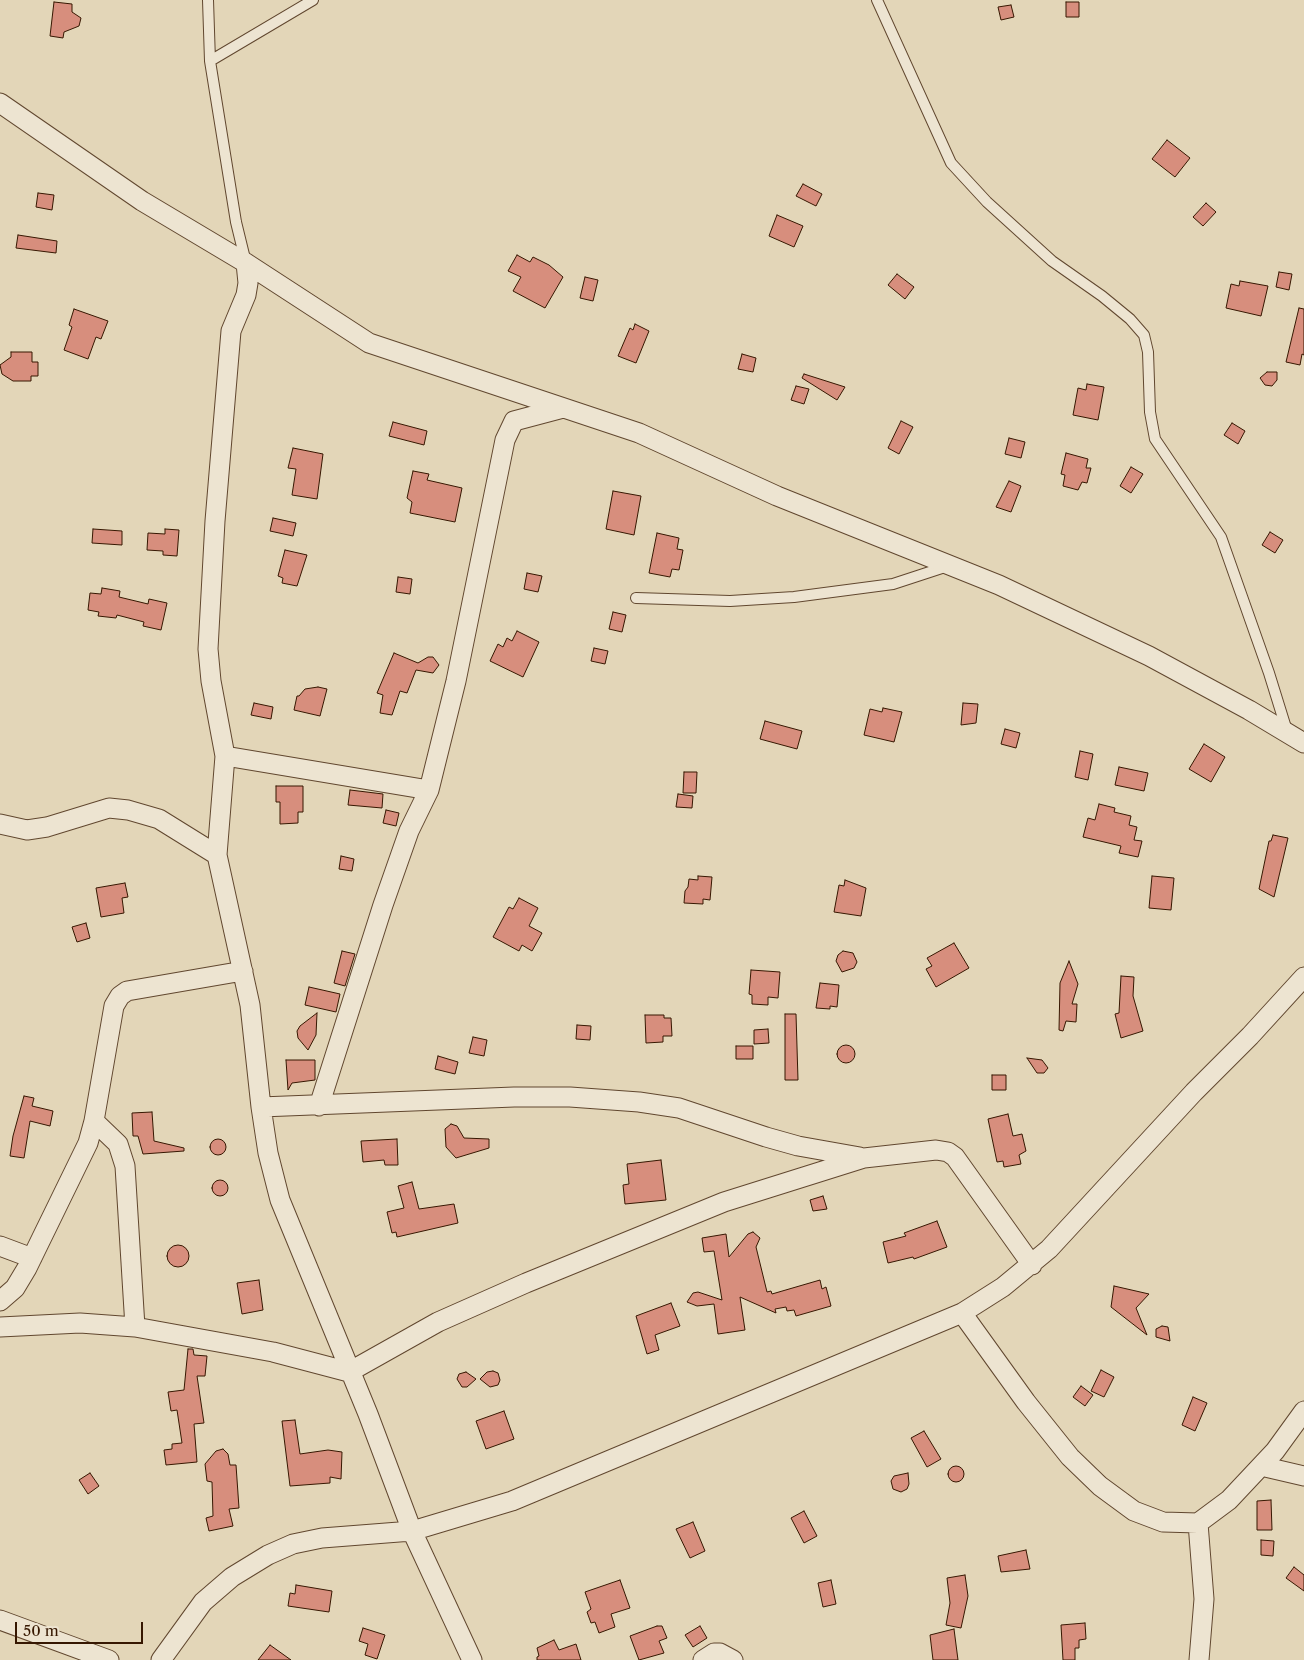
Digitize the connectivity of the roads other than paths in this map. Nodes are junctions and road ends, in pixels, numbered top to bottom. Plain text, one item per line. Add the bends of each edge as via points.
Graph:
1 (208, 0) edge
2 (313, 0) edge
3 (877, 0) edge
4 (210, 61) junction
5 (0, 103) edge
6 (246, 264) junction
7 (563, 408) junction
8 (949, 565) junction
9 (636, 598) dead end
10 (1296, 739) edge
11 (226, 756) junction
12 (429, 790) junction
13 (0, 824) edge
14 (217, 855) junction
15 (243, 971) junction
16 (1304, 977) edge
17 (319, 1106) junction
18 (260, 1107) junction
19 (94, 1121) junction
20 (864, 1158) junction
21 (0, 1246) edge
22 (32, 1258) junction
23 (1032, 1265) junction
24 (0, 1301) edge
25 (962, 1313) junction
26 (0, 1327) edge
27 (135, 1327) junction
28 (349, 1372) junction
29 (1304, 1411) edge
30 (1260, 1466) junction
31 (1304, 1476) edge
32 (1198, 1523) junction
33 (412, 1531) junction
34 (0, 1620) edge
35 (109, 1660) edge
36 (161, 1660) edge
37 (472, 1660) edge
38 (703, 1660) edge
39 (733, 1660) edge
40 (1199, 1660) edge

1 - 4 lane
2 - 4 lane
3 - 10 lane via 950,163 1052,261 1102,296 1144,335 1155,439 1221,537
4 - 6 lane via 236,222
5 - 6 street via 142,201
6 - 7 street via 369,343
6 - 11 street via 246,295 231,331 208,649 211,682
7 - 8 street via 639,432 777,496
7 - 12 street via 514,421 505,440 456,681
8 - 9 lane via 893,584 794,597 730,601
8 - 10 street via 999,585 1149,656
11 - 12 street
11 - 14 street
12 - 17 street via 382,905
13 - 14 street via 27,830 108,808 128,810 158,819
14 - 15 street
15 - 18 street via 250,1005
15 - 19 street via 127,991 120,996 114,1006
16 - 23 street
17 - 18 street
17 - 20 street via 514,1097 570,1097 660,1104 798,1146
18 - 28 street via 280,1200
19 - 22 street via 80,1162
19 - 27 street via 118,1144 125,1166
20 - 23 street via 936,1150 948,1152 955,1157
20 - 28 street via 724,1202 526,1283 438,1322
21 - 22 street
22 - 24 street via 15,1288
23 - 25 street
25 - 32 street via 1026,1402 1070,1456 1100,1486 1134,1511 1163,1522
25 - 33 street via 512,1501
26 - 27 street via 80,1323
27 - 28 street via 273,1352
28 - 33 street
29 - 30 street via 1275,1452
30 - 31 street
30 - 32 street via 1229,1500
32 - 40 street via 1204,1599
33 - 36 street via 322,1538 293,1544 268,1555 232,1577 203,1602
33 - 37 street
34 - 35 street
38 - 39 street via 714,1653

